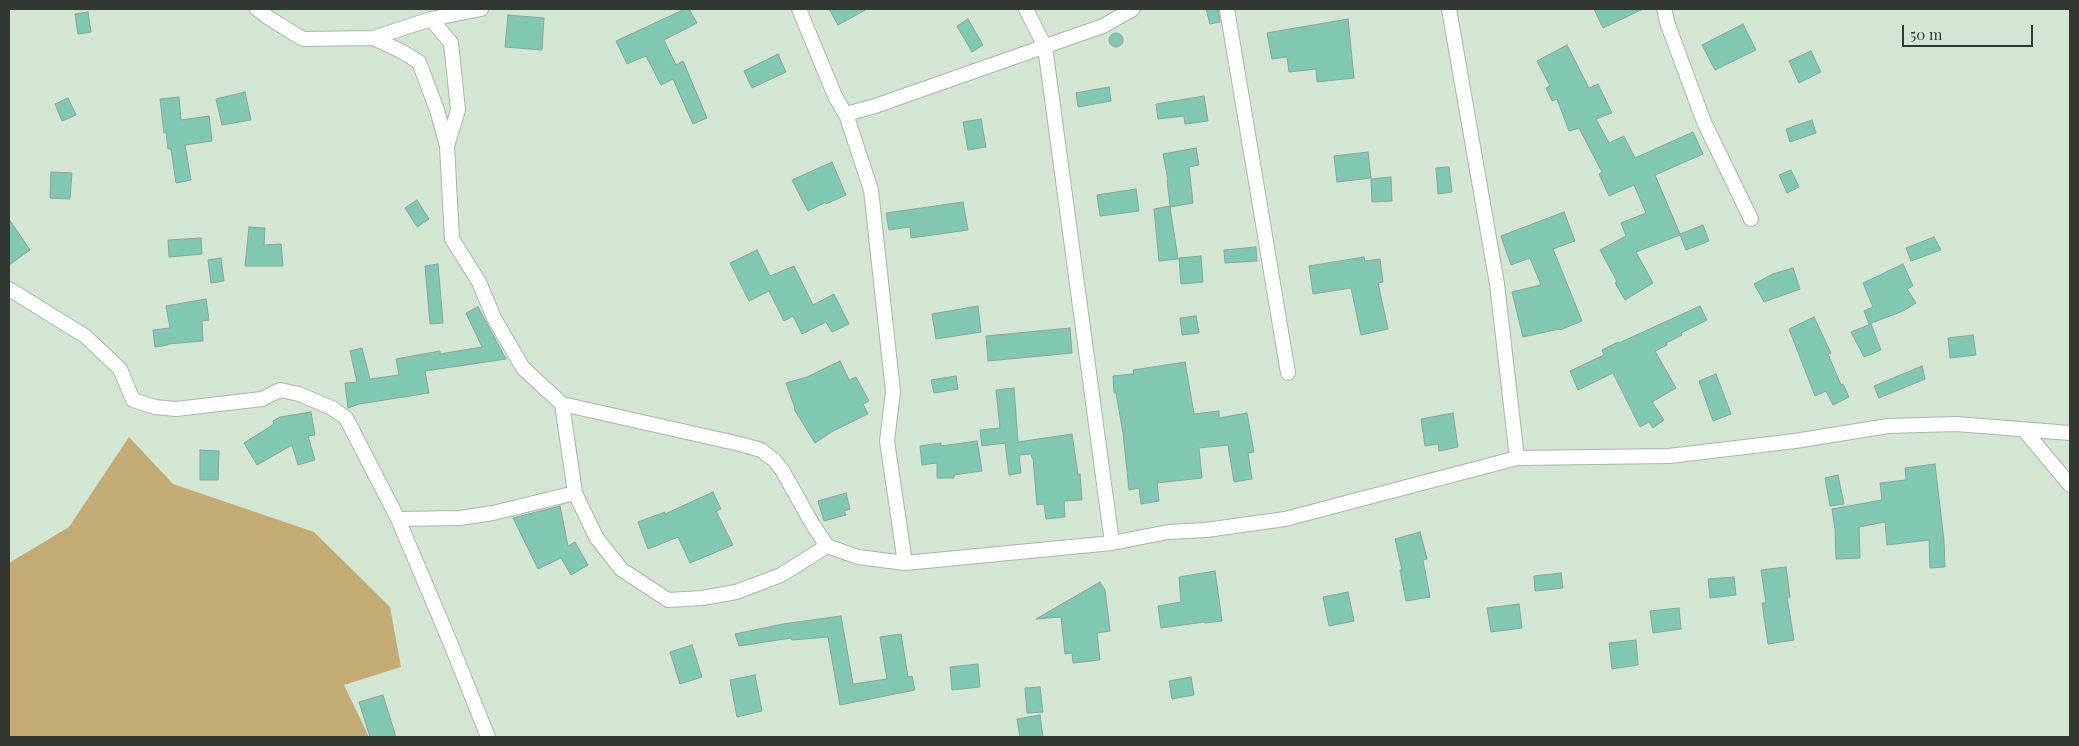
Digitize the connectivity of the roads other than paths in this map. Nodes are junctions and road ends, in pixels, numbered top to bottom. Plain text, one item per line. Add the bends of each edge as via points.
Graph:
1 (257, 9) edge
2 (481, 9) edge
3 (798, 9) edge
4 (1026, 9) edge
5 (1133, 9) edge
6 (1227, 9) edge
7 (1449, 9) edge
8 (1664, 9) edge
9 (431, 19) junction
10 (373, 38) junction
11 (1045, 47) junction
12 (847, 117) junction
13 (447, 146) junction
14 (1751, 219) dead end
15 (9, 289) edge
16 (1288, 374) dead end
17 (562, 404) junction
18 (2024, 430) junction
19 (2070, 433) edge
20 (1517, 458) junction
21 (2070, 485) edge
22 (575, 493) junction
23 (398, 519) junction
24 (1112, 543) junction
25 (827, 546) junction
26 (905, 564) junction
27 (488, 737) edge

1 - 10 street via 303,39
2 - 9 street
3 - 12 street
4 - 11 street
5 - 11 street via 1104,26
6 - 16 street
7 - 20 street via 1497,284
8 - 14 street via 1704,122
9 - 10 street
9 - 13 street via 451,43 458,110
10 - 13 street via 419,62
11 - 12 street via 850,112
11 - 24 street
12 - 26 street via 871,190 893,392 887,441
13 - 17 street via 452,239 479,282 494,318 523,368
15 - 23 street via 85,336 120,369 133,400 176,409 262,399 280,390 332,408 346,418
17 - 22 street
17 - 25 street via 760,450 782,470
18 - 19 street
18 - 20 street via 1956,424 1888,426 1669,456
18 - 21 street
20 - 24 street via 1285,519 1168,532
22 - 23 street via 460,518
22 - 25 street via 596,536 621,569 668,600 736,592 781,574
23 - 27 street
24 - 26 street
25 - 26 street via 858,557

